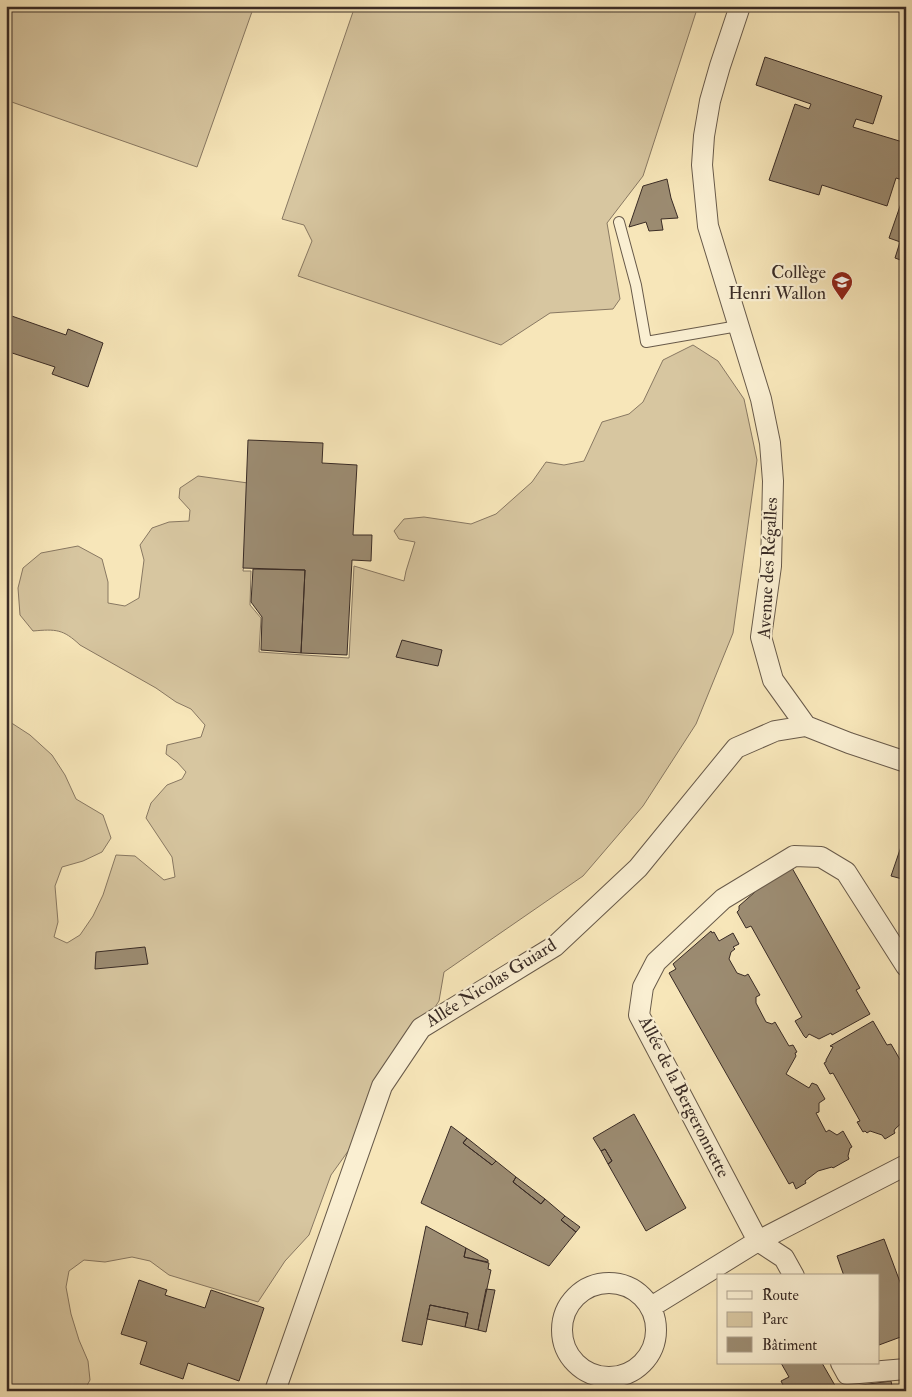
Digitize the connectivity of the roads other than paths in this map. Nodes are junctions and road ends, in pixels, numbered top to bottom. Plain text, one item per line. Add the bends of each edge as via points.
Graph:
1 (740, 6) edge
2 (619, 222) dead end
3 (738, 326) junction
4 (806, 726) junction
5 (906, 762) edge
6 (906, 966) edge
7 (906, 1166) edge
8 (758, 1241) junction
9 (793, 1274) edge
10 (651, 1307) junction
11 (842, 1364) edge
12 (906, 1369) edge
13 (276, 1391) edge

1 - 3 street, Avenue des Régalles via 710,101 702,165 708,226
2 - 3 lane via 636,285 646,342
3 - 4 street, Avenue des Régalles via 761,399 773,481 771,566 760,637 773,680
4 - 5 street
4 - 13 street, Allée Nicolas Guiard via 775,731 736,748 638,868 555,946 421,1028 382,1086
6 - 8 street, Allée de la Bergeronnette via 846,872 821,857 794,856 723,899 656,962 643,987 639,1014
7 - 8 street
8 - 9 street via 784,1258
8 - 10 street
10 - 10 street via 635,1290 612,1282 589,1287 571,1302 568,1309 562,1324 565,1347 578,1365 597,1376 619,1376 639,1367 653,1350 657,1328
11 - 12 street via 847,1374

